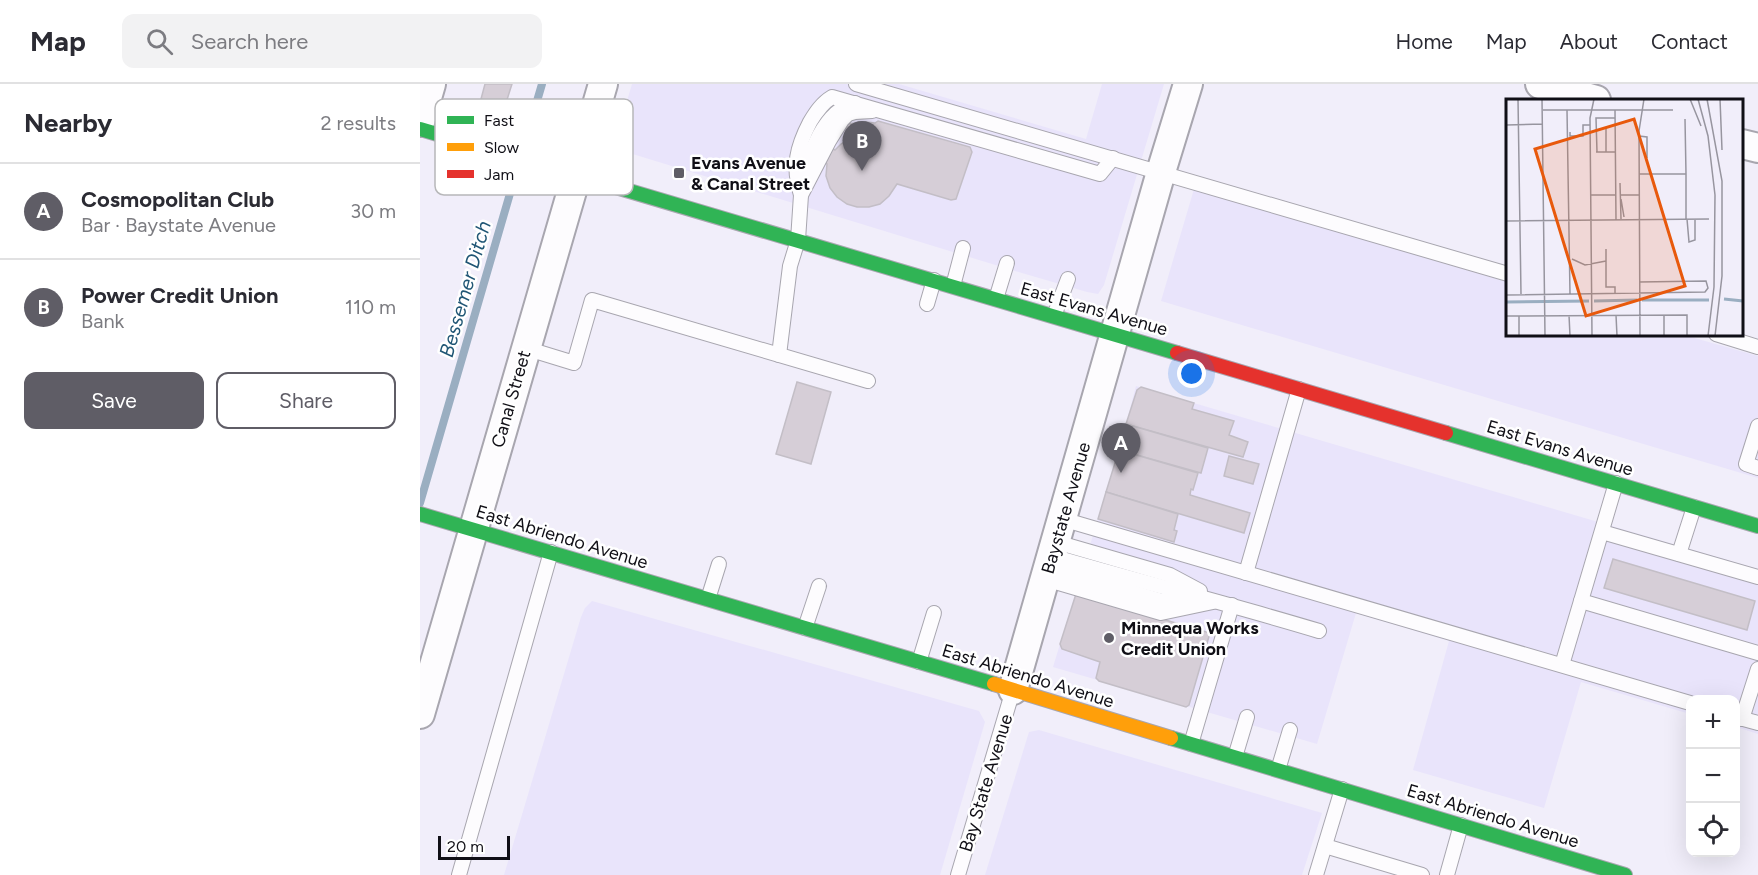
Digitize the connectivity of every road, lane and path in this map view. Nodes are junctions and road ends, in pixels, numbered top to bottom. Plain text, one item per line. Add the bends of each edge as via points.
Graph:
1 (431, 84) edge
2 (603, 84) edge
3 (856, 84) edge
4 (1188, 84) edge
5 (1540, 84) edge
6 (598, 99) edge
7 (1592, 99) edge
8 (882, 110) junction
9 (420, 122) edge
10 (420, 129) edge
11 (435, 133) edge
12 (1743, 144) edge
13 (1758, 148) edge
14 (1113, 158) junction
15 (1161, 172) junction
16 (633, 191) edge
17 (570, 195) edge
18 (801, 195) junction
19 (798, 240) junction
20 (963, 248) dead end
21 (1007, 263) dead end
22 (1506, 272) edge
23 (1068, 279) dead end
24 (934, 280) junction
25 (952, 286) junction
26 (996, 299) junction
27 (927, 304) dead end
28 (1054, 316) junction
29 (1116, 334) junction
30 (1722, 336) edge
31 (1758, 347) edge
32 (525, 348) junction
33 (779, 355) junction
34 (868, 381) dead end
35 (1299, 389) junction
36 (1758, 426) edge
37 (1758, 468) edge
38 (1616, 483) junction
39 (1694, 507) junction
40 (420, 513) edge
41 (1758, 526) edge
42 (474, 529) junction
43 (1602, 531) junction
44 (551, 552) junction
45 (1053, 553) junction
46 (1679, 554) junction
47 (719, 564) dead end
48 (1246, 573) junction
49 (1758, 575) edge
50 (819, 586) dead end
51 (708, 599) junction
52 (1218, 601) junction
53 (1581, 601) junction
54 (1232, 605) junction
55 (934, 613) dead end
56 (805, 628) junction
57 (1319, 631) dead end
58 (1758, 653) edge
59 (919, 662) junction
60 (1562, 665) junction
61 (1758, 669) edge
62 (1013, 690) junction
63 (1686, 702) edge
64 (420, 714) edge
65 (1740, 715) edge
66 (1247, 717) dead end
67 (1740, 718) edge
68 (1758, 723) edge
69 (1290, 730) dead end
70 (1191, 744) junction
71 (1235, 757) junction
72 (1278, 770) junction
73 (1342, 789) junction
74 (1461, 825) junction
75 (1325, 846) junction
76 (1621, 874) edge
77 (459, 875) edge
78 (958, 875) edge
79 (1316, 875) edge
80 (1422, 875) edge
81 (1447, 875) edge

1 - 9 street
2 - 6 street, Canal Street
3 - 14 lane
4 - 15 street, Baystate Avenue
5 - 7 street
8 - 14 lane via 1100,174
8 - 18 lane via 848,114
8 - 18 lane via 832,97 826,101 815,113 797,150
10 - 11 street, East Evans Avenue
12 - 13 street
14 - 15 lane
15 - 22 lane
15 - 29 street, Baystate Avenue
16 - 19 street, East Evans Avenue
17 - 32 street, Canal Street
18 - 19 lane
19 - 24 street, East Evans Avenue
19 - 33 lane via 790,266
20 - 25 lane
21 - 26 lane
23 - 28 lane
24 - 25 street, East Evans Avenue
24 - 27 lane
25 - 26 street, East Evans Avenue
26 - 28 street, East Evans Avenue
28 - 29 street, East Evans Avenue
29 - 35 street, East Evans Avenue
29 - 45 street, Baystate Avenue
30 - 31 lane
32 - 33 lane via 574,363 592,300
32 - 42 street, Canal Street
33 - 34 lane
35 - 38 street, East Evans Avenue
35 - 48 lane
36 - 37 lane via 1746,464
38 - 39 street, East Evans Avenue
38 - 43 lane
39 - 41 street, East Evans Avenue
39 - 46 lane
40 - 42 street, East Abriendo Avenue
42 - 44 street, East Abriendo Avenue
42 - 64 street, Canal Street
43 - 46 lane
43 - 53 lane
44 - 51 street, East Abriendo Avenue
44 - 77 lane
45 - 48 lane
45 - 52 lane
45 - 52 lane via 1161,613
45 - 62 street, Baystate Avenue
46 - 49 lane
47 - 51 lane
48 - 60 lane
50 - 56 lane
51 - 56 street, East Abriendo Avenue
52 - 54 lane
53 - 58 lane
53 - 60 lane
54 - 57 lane
54 - 70 lane
55 - 59 lane
56 - 59 street, East Abriendo Avenue
59 - 62 street, East Abriendo Avenue
60 - 63 lane
61 - 65 lane
62 - 70 street, East Abriendo Avenue
62 - 78 lane, Bay State Avenue
66 - 71 lane
67 - 68 lane
69 - 72 lane
70 - 71 street, East Abriendo Avenue
71 - 72 street, East Abriendo Avenue
72 - 73 street, East Abriendo Avenue
73 - 74 street, East Abriendo Avenue
73 - 75 lane
74 - 76 street, East Abriendo Avenue
74 - 81 lane
75 - 79 lane
75 - 80 lane

